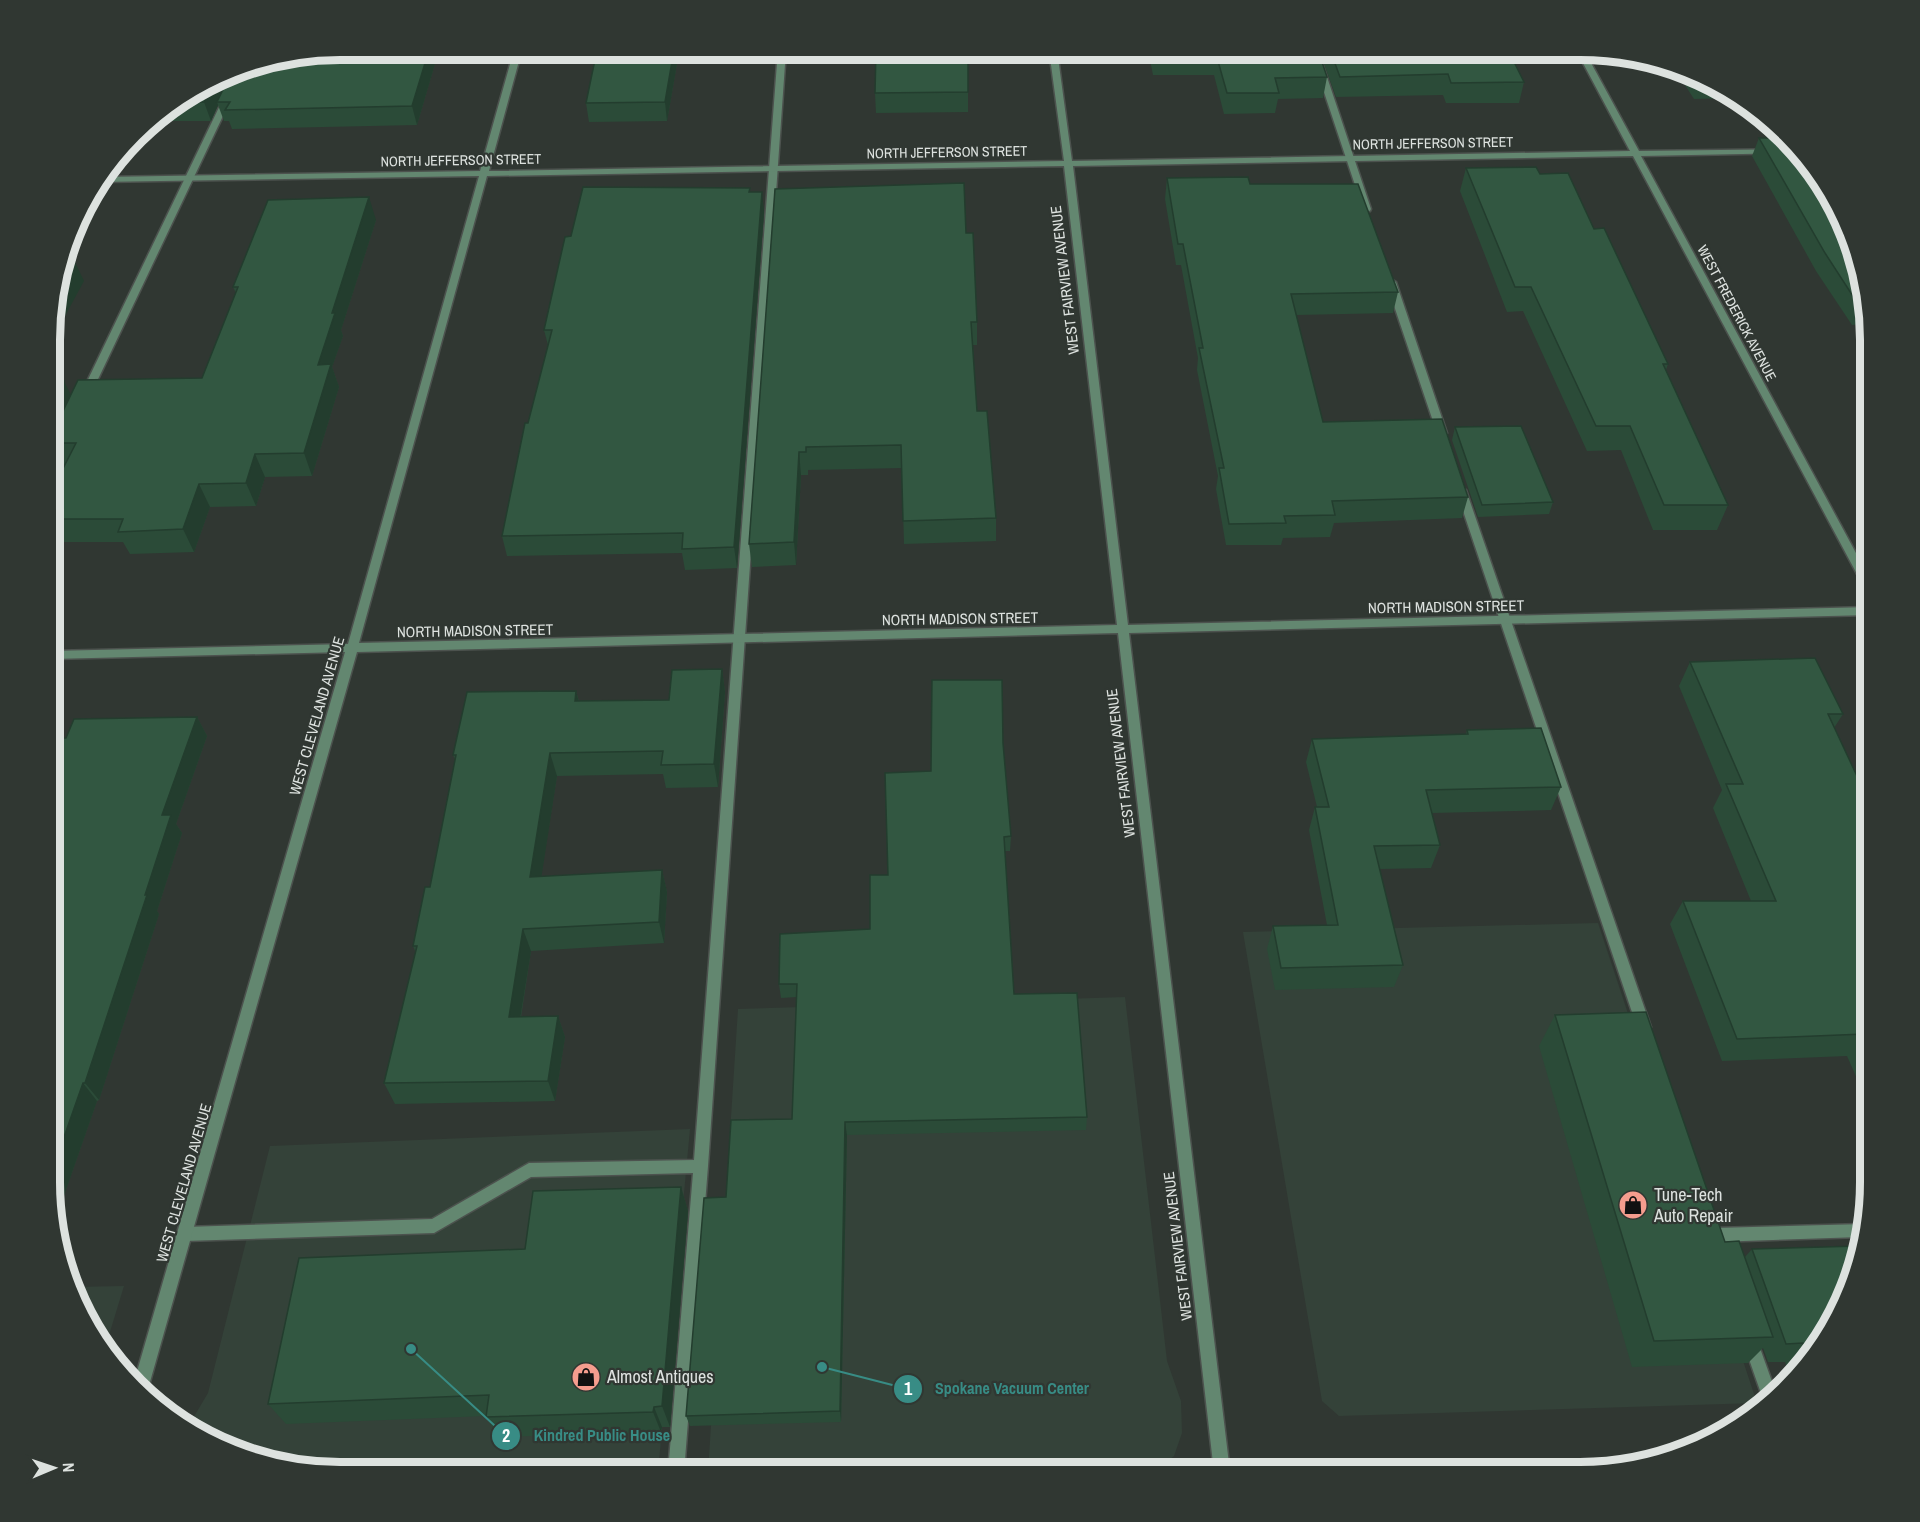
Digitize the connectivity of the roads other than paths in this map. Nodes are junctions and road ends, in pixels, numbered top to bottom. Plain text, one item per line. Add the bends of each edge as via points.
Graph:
1 (515, 60) edge
2 (781, 60) edge
3 (1054, 60) edge
4 (1317, 60) edge
5 (1586, 60) edge
6 (232, 88) edge
7 (1786, 151) edge
8 (1635, 153) junction
9 (1350, 158) junction
10 (1068, 163) junction
11 (772, 168) junction
12 (484, 173) junction
13 (189, 178) junction
14 (111, 180) edge
15 (1372, 226) edge
16 (1388, 271) edge
17 (82, 402) edge
18 (67, 434) edge
19 (1444, 440) edge
20 (60, 449) edge
21 (1455, 474) edge
22 (1860, 570) edge
23 (1860, 611) edge
24 (1504, 620) junction
25 (1121, 630) junction
26 (740, 639) junction
27 (352, 649) junction
28 (60, 655) edge
29 (1646, 1034) edge
30 (701, 1166) junction
31 (1856, 1230) edge
32 (185, 1234) junction
33 (1715, 1235) edge
34 (1746, 1326) edge
35 (143, 1381) edge
36 (1767, 1389) edge
37 (677, 1462) edge
38 (1221, 1462) edge

1 - 12 street, WEST CLEVELAND AVENUE
2 - 11 street
3 - 10 street, WEST FAIRVIEW AVENUE
4 - 9 street
5 - 8 street, WEST FREDERICK AVENUE
6 - 13 street
7 - 8 street, NORTH JEFFERSON STREET
8 - 9 street, NORTH JEFFERSON STREET
8 - 22 street, WEST FREDERICK AVENUE
9 - 10 street, NORTH JEFFERSON STREET
9 - 15 street
10 - 11 street, NORTH JEFFERSON STREET
10 - 25 street, WEST FAIRVIEW AVENUE
11 - 12 street, NORTH JEFFERSON STREET
11 - 26 street
12 - 13 street, NORTH JEFFERSON STREET
12 - 27 street, WEST CLEVELAND AVENUE
13 - 14 street, NORTH JEFFERSON STREET
13 - 17 street
16 - 19 street
18 - 20 street
21 - 24 street
23 - 24 street, NORTH MADISON STREET
24 - 25 street, NORTH MADISON STREET
24 - 29 street
25 - 26 street, NORTH MADISON STREET
25 - 38 street, WEST FAIRVIEW AVENUE
26 - 27 street, NORTH MADISON STREET
26 - 30 street
27 - 28 street, NORTH MADISON STREET
27 - 32 street, WEST CLEVELAND AVENUE
30 - 32 street via 529,1170 434,1226
30 - 37 street
31 - 33 street
32 - 35 street, WEST CLEVELAND AVENUE
34 - 36 street

